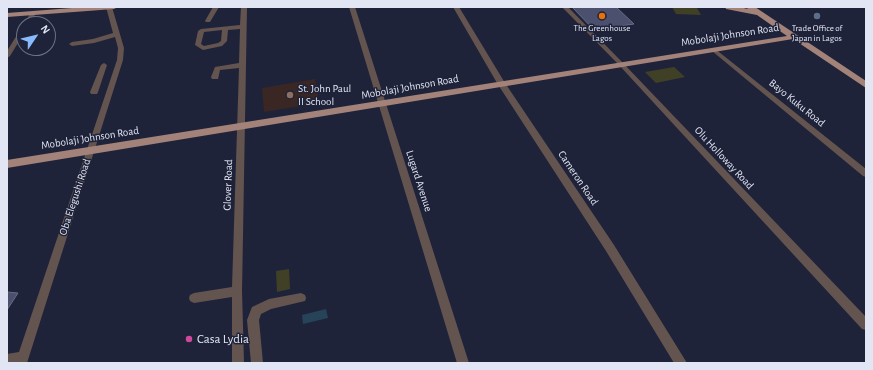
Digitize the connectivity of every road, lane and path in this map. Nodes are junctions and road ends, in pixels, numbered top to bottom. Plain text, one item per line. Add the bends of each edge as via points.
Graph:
1 (109, 7) edge
2 (114, 7) edge
3 (216, 7) edge
4 (244, 7) edge
5 (352, 7) edge
6 (456, 7) edge
7 (565, 7) edge
8 (729, 7) edge
9 (750, 7) edge
10 (760, 11) edge
11 (34, 13) junction
12 (7, 14) edge
13 (32, 16) edge
14 (208, 21) dead end
15 (243, 27) junction
16 (225, 29) dead end
17 (117, 34) junction
18 (794, 37) junction
19 (16, 41) edge
20 (72, 44) dead end
21 (714, 50) junction
22 (7, 56) edge
23 (621, 64) junction
24 (104, 65) dead end
25 (243, 65) junction
26 (115, 76) junction
27 (215, 77) dead end
28 (866, 77) edge
29 (99, 78) junction
30 (501, 83) junction
31 (866, 85) edge
32 (94, 92) dead end
33 (382, 104) junction
34 (242, 125) junction
35 (90, 151) junction
36 (7, 164) edge
37 (866, 174) edge
38 (237, 291) junction
39 (194, 298) dead end
40 (301, 298) dead end
41 (866, 325) edge
42 (7, 360) edge
43 (22, 360) edge
44 (238, 363) edge
45 (257, 363) edge
46 (463, 363) edge
47 (681, 363) edge

1 - 2 main road
1 - 11 main road
1 - 17 street, Oba Elegushi Road
3 - 14 street
4 - 15 street, Glover Road
5 - 33 street, Lugard Avenue
6 - 30 street, Cameron Road
7 - 23 street, Olu Holloway Road
8 - 10 main road
9 - 10 main road
10 - 18 main road
10 - 28 main road
11 - 12 main road
11 - 13 street
15 - 16 street
15 - 25 street, Glover Road
17 - 20 street
17 - 26 street, Oba Elegushi Road via 121,53
18 - 21 main road, Mobolaji Johnson Road
18 - 31 main road
19 - 22 street
21 - 23 main road, Mobolaji Johnson Road
21 - 37 street, Bayo Kuku Road
23 - 30 main road, Mobolaji Johnson Road
23 - 41 street, Olu Holloway Road
24 - 29 street
25 - 27 street via 217,68
25 - 34 street, Glover Road
26 - 29 street
26 - 35 street, Oba Elegushi Road
29 - 32 street
30 - 33 main road, Mobolaji Johnson Road
30 - 47 street, Cameron Road via 610,248
33 - 34 main road, Mobolaji Johnson Road
33 - 46 street, Lugard Avenue
34 - 35 main road, Mobolaji Johnson Road
34 - 38 street, Glover Road
35 - 36 main road, Mobolaji Johnson Road
35 - 43 street, Oba Elegushi Road
38 - 39 street
38 - 44 street, Glover Road
40 - 45 street via 269,304 256,311 253,320
42 - 43 street

